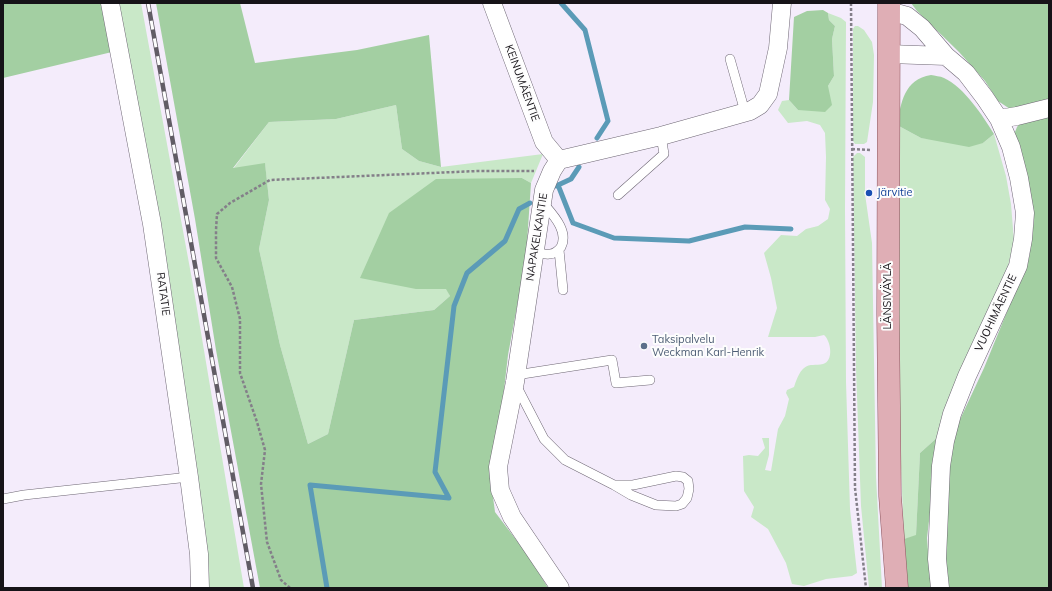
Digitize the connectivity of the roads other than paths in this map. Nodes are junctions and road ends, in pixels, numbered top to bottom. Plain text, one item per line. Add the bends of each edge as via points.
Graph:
1 (110, 3) edge
2 (492, 3) edge
3 (782, 3) edge
4 (889, 7) edge
5 (889, 54) junction
6 (946, 56) junction
7 (730, 59) dead end
8 (1049, 108) edge
9 (745, 112) junction
10 (999, 119) junction
11 (661, 136) junction
12 (555, 165) junction
13 (618, 195) dead end
14 (542, 202) junction
15 (559, 250) junction
16 (534, 252) junction
17 (563, 290) dead end
18 (515, 378) junction
19 (650, 380) dead end
20 (189, 477) junction
21 (614, 485) junction
22 (3, 499) edge
23 (200, 588) edge
24 (560, 588) edge
25 (897, 588) edge
26 (940, 588) edge

1 - 20 street, RATATIE via 152,224
2 - 12 street, KEINUMÄENTIE
3 - 9 street via 778,48 768,94 760,105
4 - 5 main road, LÄNSIVÄYLÄ
4 - 6 street, VUOHIMÄENTIE via 907,16 922,28
5 - 6 street
5 - 25 main road, LÄNSIVÄYLÄ via 890,496
6 - 10 street, VUOHIMÄENTIE via 966,73
7 - 9 lane
8 - 10 street
9 - 11 street
10 - 26 street, VUOHIMÄENTIE via 1011,147 1019,178 1025,213 1024,239 1018,266 967,376 944,441 937,559
11 - 12 street
11 - 13 lane via 664,154
12 - 14 street, NAPAKELKANTIE via 544,190
14 - 15 lane via 559,223 563,235 563,243
14 - 16 street, NAPAKELKANTIE
15 - 16 lane via 550,254
15 - 17 lane
16 - 18 street, NAPAKELKANTIE
18 - 19 lane via 612,360 616,383
18 - 21 lane via 544,439 565,460
18 - 24 street, NAPAKELKANTIE via 498,467 500,490 512,517
20 - 22 lane
20 - 23 street, RATATIE via 199,554
21 - 21 lane via 656,505 682,504 689,489 688,481 676,476 633,485

